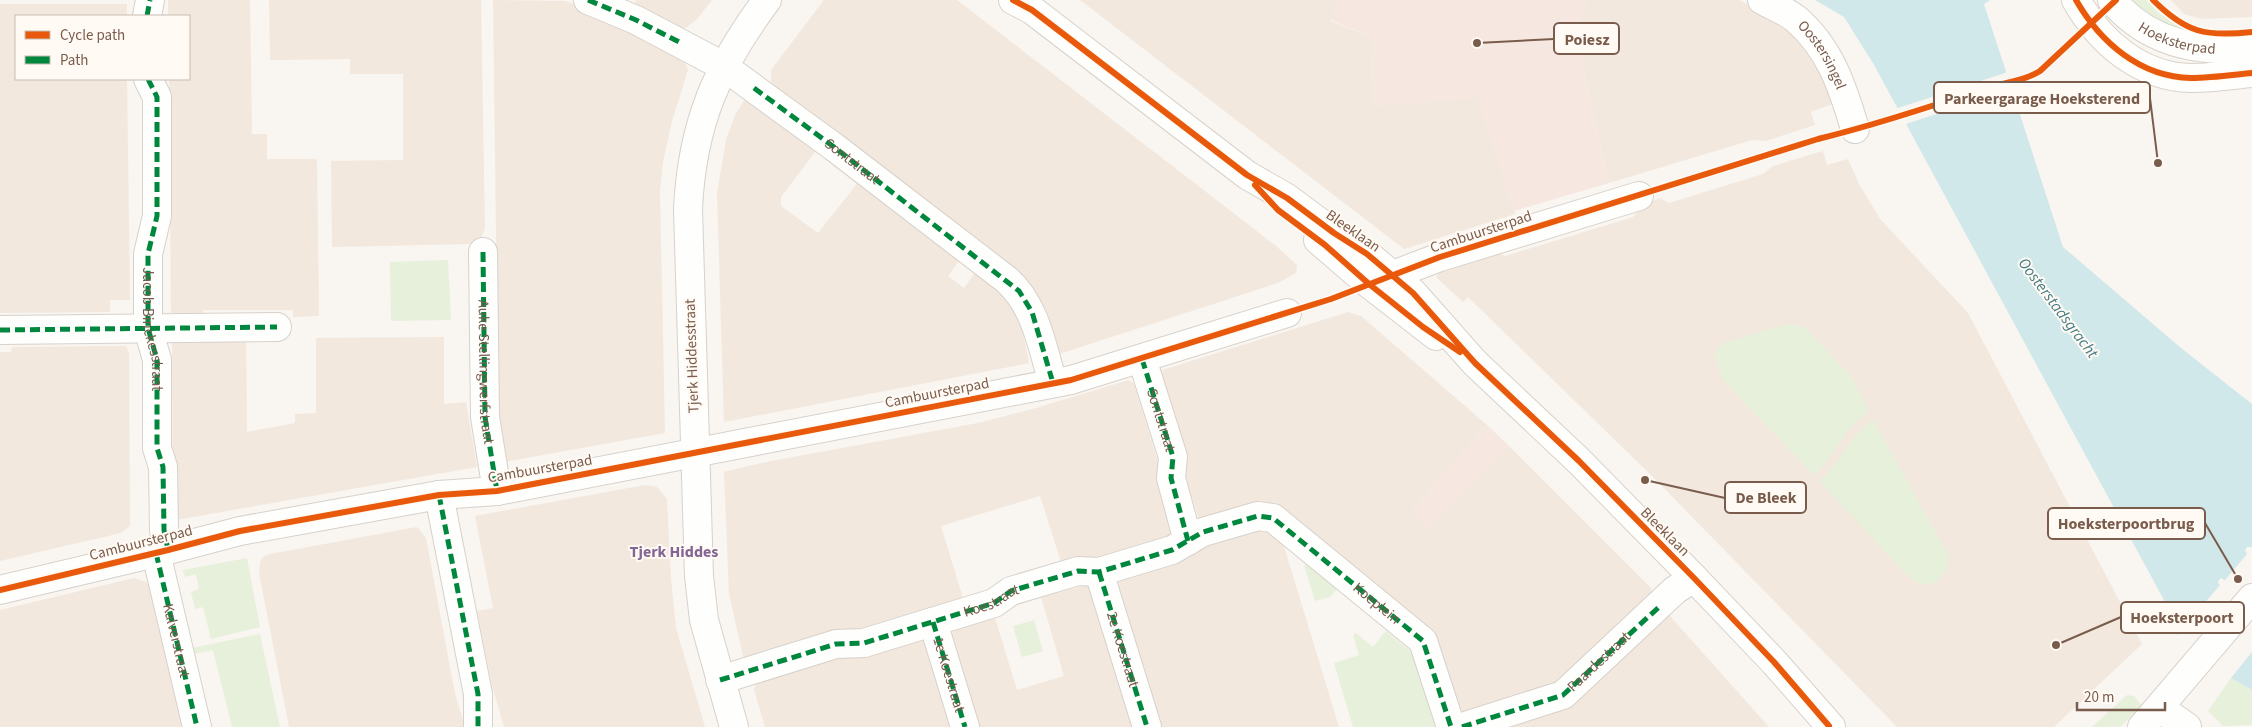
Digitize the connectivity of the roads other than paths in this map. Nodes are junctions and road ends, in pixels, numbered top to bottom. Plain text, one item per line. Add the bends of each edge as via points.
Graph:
1 (150, 0) edge
2 (588, 0) edge
3 (767, 0) edge
4 (1762, 0) edge
5 (2076, 0) edge
6 (2112, 0) edge
7 (1022, 3) edge
8 (147, 15) edge
9 (2252, 48) edge
10 (723, 66) junction
11 (2252, 73) edge
12 (148, 80) edge
13 (1856, 130) dead end
14 (1638, 196) dead end
15 (482, 252) dead end
16 (1381, 280) junction
17 (1287, 313) dead end
18 (277, 327) dead end
19 (148, 328) junction
20 (0, 330) edge
21 (1142, 359) junction
22 (1053, 383) junction
23 (695, 454) junction
24 (497, 491) junction
25 (439, 495) junction
26 (1258, 516) joint
27 (1188, 541) junction
28 (162, 552) junction
29 (1099, 572) junction
30 (1694, 578) junction
31 (0, 590) edge
32 (2249, 602) edge
33 (933, 622) junction
34 (720, 680) junction
35 (2151, 718) edge
36 (197, 727) edge
37 (478, 727) edge
38 (734, 727) edge
39 (965, 727) edge
40 (1146, 727) edge
41 (1451, 727) edge
42 (1462, 727) edge
43 (1830, 727) edge
44 (2187, 727) edge

1 - 8 street
2 - 10 street, Sontstraat via 636,20
3 - 10 street, Tjerk Hiddesstraat
4 - 13 street, Oostersingel via 1795,18 1826,53 1841,81
5 - 11 street, Hoeksterpad via 2105,40 2135,63 2185,78
6 - 9 street, Hoeksterpad via 2134,22 2168,40 2201,49
7 - 16 street, Bleeklaan via 1247,176 1287,198
10 - 22 street, Sontstraat via 834,147 1019,291 1032,312
10 - 23 street, Tjerk Hiddesstraat via 702,120 689,184 687,226
12 - 19 street, Jacob Binckesstraat via 157,98 157,216 148,254
14 - 16 street, Cambuursterpad via 1440,257
15 - 24 street, Auke Stellingwerfstraat via 485,417
16 - 30 street, Bleeklaan via 1434,315 1475,363 1580,461
17 - 21 street, Cambuursterpad
18 - 19 street
19 - 20 street
19 - 28 street, Jacob Binckesstraat via 156,360 157,448 163,467
21 - 22 street, Cambuursterpad
21 - 27 street, Sontstraat via 1173,457 1171,478
22 - 23 street, Cambuursterpad
23 - 24 street, Cambuursterpad
23 - 34 street, Tjerk Hiddesstraat via 699,576 704,620
24 - 25 street, Cambuursterpad
25 - 28 street, Cambuursterpad via 240,531
25 - 37 street via 478,694
26 - 27 street, Koestraat via 1203,532
26 - 41 street, Koeplein via 1273,518 1423,642
27 - 29 street, Koestraat via 1172,550
28 - 31 street, Cambuursterpad
28 - 36 street, Kalverstraat
29 - 33 street, Koestraat via 1078,571 1019,588 994,603
29 - 40 street, 2e Koestraat
30 - 42 street, Paardestraat via 1675,590 1564,695
30 - 43 street, Bleeklaan
32 - 35 street
33 - 34 street, Koestraat via 864,643 836,644
33 - 39 street, 1e Koestraat
34 - 38 street, Tjerk Hiddesstraat
35 - 44 street

